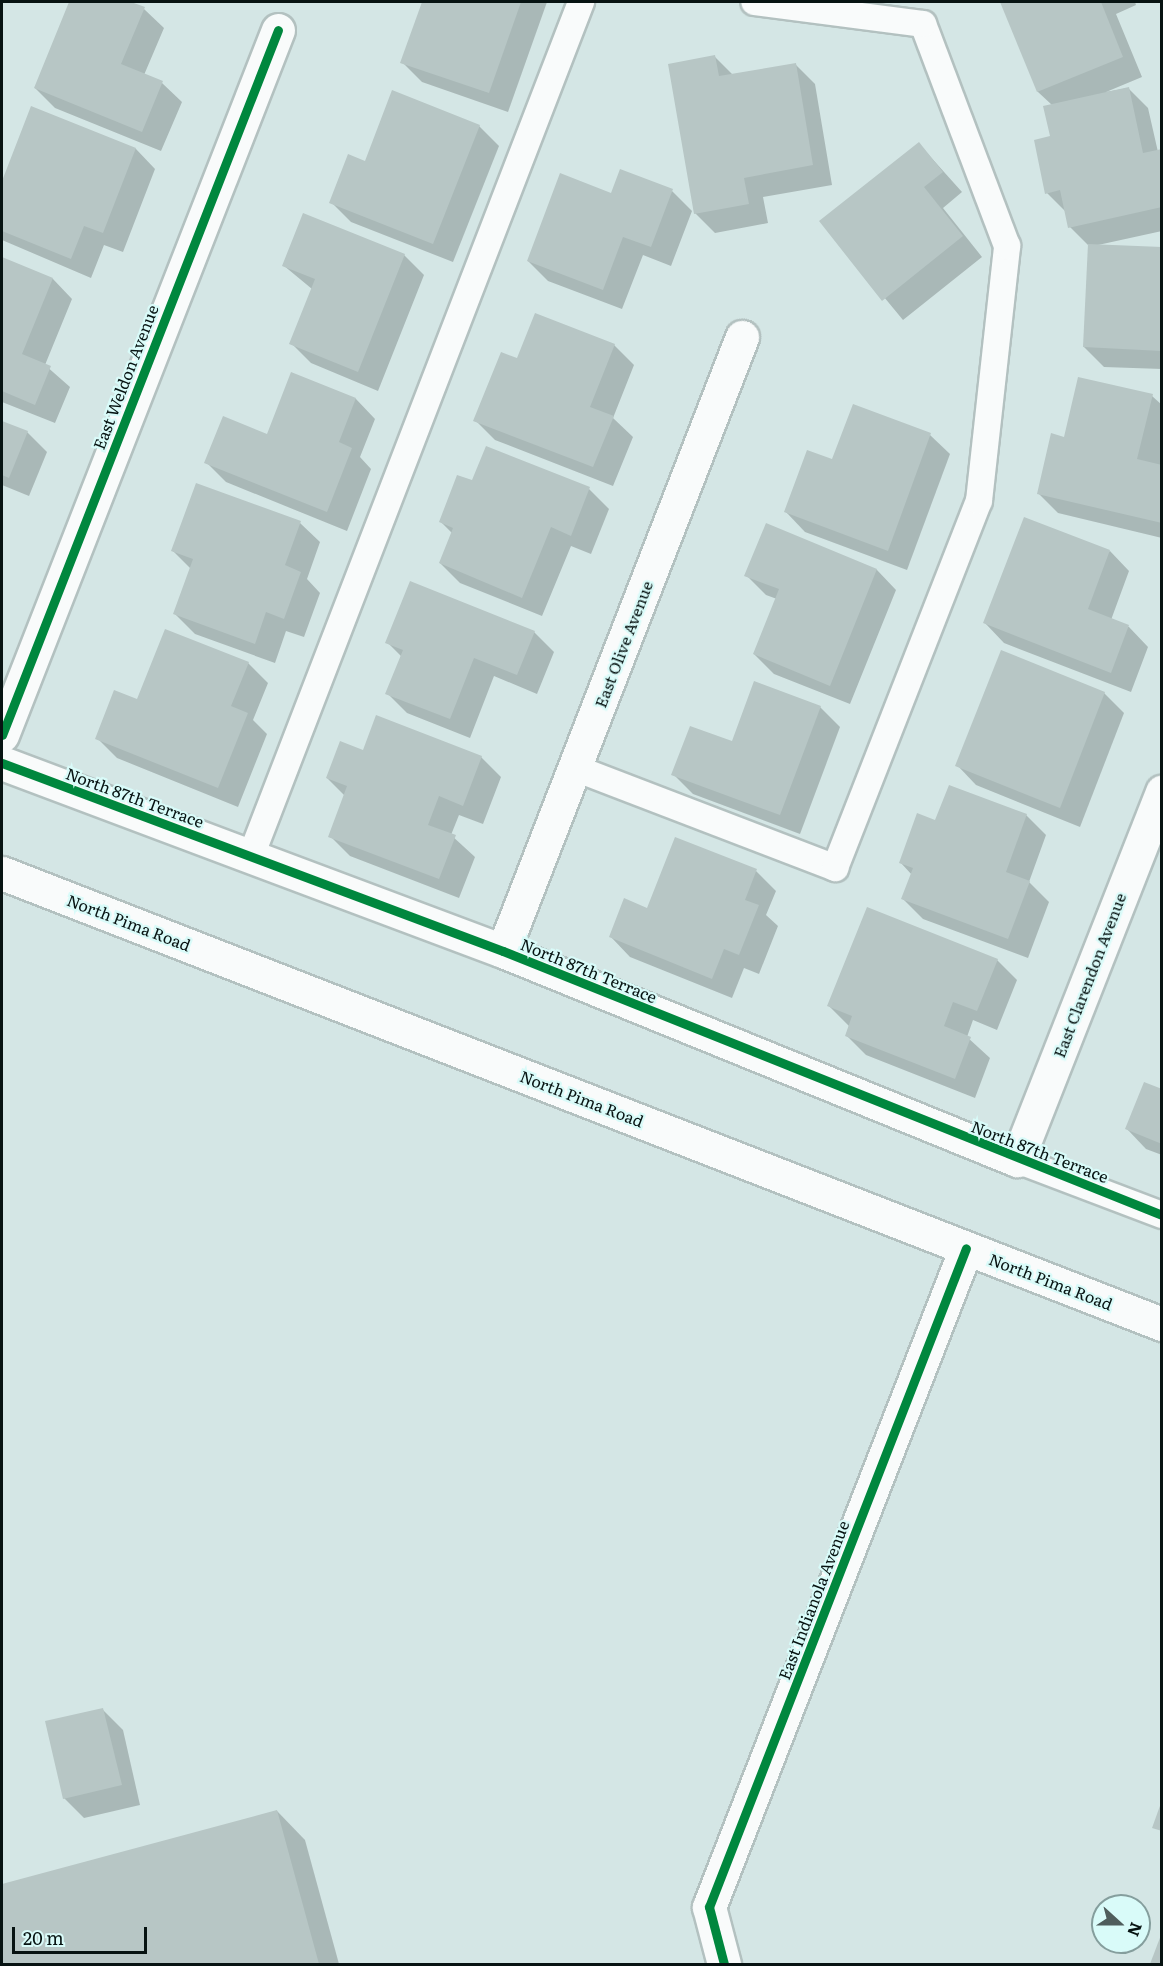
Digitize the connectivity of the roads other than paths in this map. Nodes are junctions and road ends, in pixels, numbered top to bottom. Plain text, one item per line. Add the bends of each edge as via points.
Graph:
1 (581, 2) edge
2 (754, 2) edge
3 (278, 30) dead end
4 (742, 337) dead end
5 (2, 735) edge
6 (2, 763) edge
7 (574, 768) junction
8 (1161, 791) edge
9 (251, 856) junction
10 (2, 873) edge
11 (503, 951) junction
12 (1017, 1160) junction
13 (1161, 1215) edge
14 (966, 1248) junction
15 (1161, 1324) edge
16 (724, 1965) edge

1 - 9 lane
2 - 7 lane via 923,24 1007,246 979,501 835,868
3 - 5 street, East Weldon Avenue
4 - 7 street, East Olive Avenue
6 - 9 street, North 87th Terrace
7 - 11 street, East Olive Avenue
8 - 12 street, East Clarendon Avenue
9 - 11 street, North 87th Terrace
10 - 14 street, North Pima Road
11 - 12 street, North 87th Terrace
12 - 13 lane, North 87th Terrace
14 - 15 street, North Pima Road
14 - 16 street, East Indianola Avenue via 709,1907

